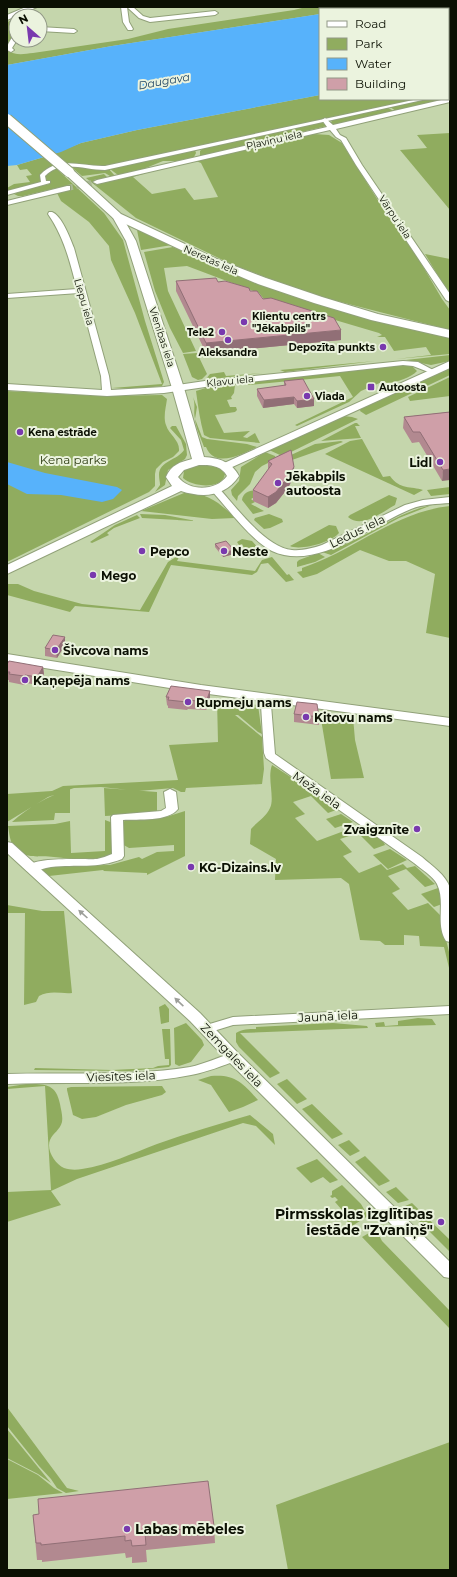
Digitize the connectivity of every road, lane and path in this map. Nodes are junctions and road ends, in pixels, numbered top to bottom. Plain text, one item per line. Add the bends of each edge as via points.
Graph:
1 (124, 7) edge
2 (130, 7) edge
3 (215, 12) dead end
4 (48, 29) edge
5 (130, 29) dead end
6 (74, 31) dead end
7 (10, 48) edge
8 (11, 50) dead end
9 (420, 100) edge
10 (450, 100) edge
11 (7, 119) edge
12 (325, 120) junction
13 (331, 127) junction
14 (313, 131) junction
15 (338, 136) junction
16 (97, 182) tunnel mouth
17 (67, 188) tunnel mouth
18 (7, 193) edge
19 (7, 203) edge
20 (52, 214) dead end
21 (117, 216) junction
22 (81, 291) junction
23 (7, 296) edge
24 (450, 300) edge
25 (450, 334) edge
26 (450, 364) edge
27 (431, 371) junction
28 (7, 387) edge
29 (178, 388) junction
30 (107, 393) junction
31 (199, 461) junction
32 (226, 466) junction
33 (181, 486) junction
34 (215, 489) junction
35 (450, 500) edge
36 (7, 570) edge
37 (7, 658) edge
38 (270, 698) junction
39 (450, 722) edge
40 (170, 792) dead end
41 (7, 846) edge
42 (31, 868) junction
43 (450, 938) edge
44 (450, 1010) edge
45 (207, 1029) junction
46 (233, 1057) junction
47 (7, 1079) edge
48 (450, 1272) edge

1 - 5 street via 126,22
2 - 3 street via 141,17 150,20
4 - 6 street
7 - 8 street
9 - 12 street
10 - 13 street, Pļaviņu iela
11 - 21 main road, Neretas iela, bridge
12 - 13 street, Vārpu iela
12 - 18 street via 105,168 77,164 59,166 45,172 42,176 46,183
13 - 14 street, Pļaviņu iela
13 - 15 street, Vārpu iela
14 - 15 street
14 - 16 street, Pļaviņu iela
15 - 24 street, Vārpu iela via 344,139
17 - 19 street
20 - 22 street, Liepu iela via 70,248
21 - 25 main road, Neretas iela via 215,262 290,291 354,311
21 - 29 main road, Vienības iela via 131,241
22 - 23 street
22 - 30 street, Liepu iela via 105,376
26 - 27 street
27 - 29 street, Kļavu iela via 415,364 400,363
27 - 32 street
28 - 30 street, Kļavu iela
29 - 30 street, Kļavu iela
29 - 31 main road, Vienības iela
31 - 32 main road
31 - 33 main road via 180,466 174,471 172,477
32 - 34 main road via 233,476 231,482
33 - 34 main road via 194,490
33 - 36 main road
34 - 35 street, Ledus iela via 264,540 274,548 289,552 314,550 340,542 409,506
37 - 38 main road
38 - 39 main road
38 - 43 street, Meža iela via 266,705 270,756 437,876 443,884 447,898 446,920
40 - 42 street via 172,809 164,814 117,817 118,856 108,861 57,862
41 - 42 street, Zemgales iela
45 -> 42 street, Zemgales iela
44 - 45 street, Jaunā iela via 233,1021
45 - 46 street, Zemgales iela
46 - 47 street, Viesītes iela via 198,1069 165,1075
46 - 48 street, Zemgales iela

